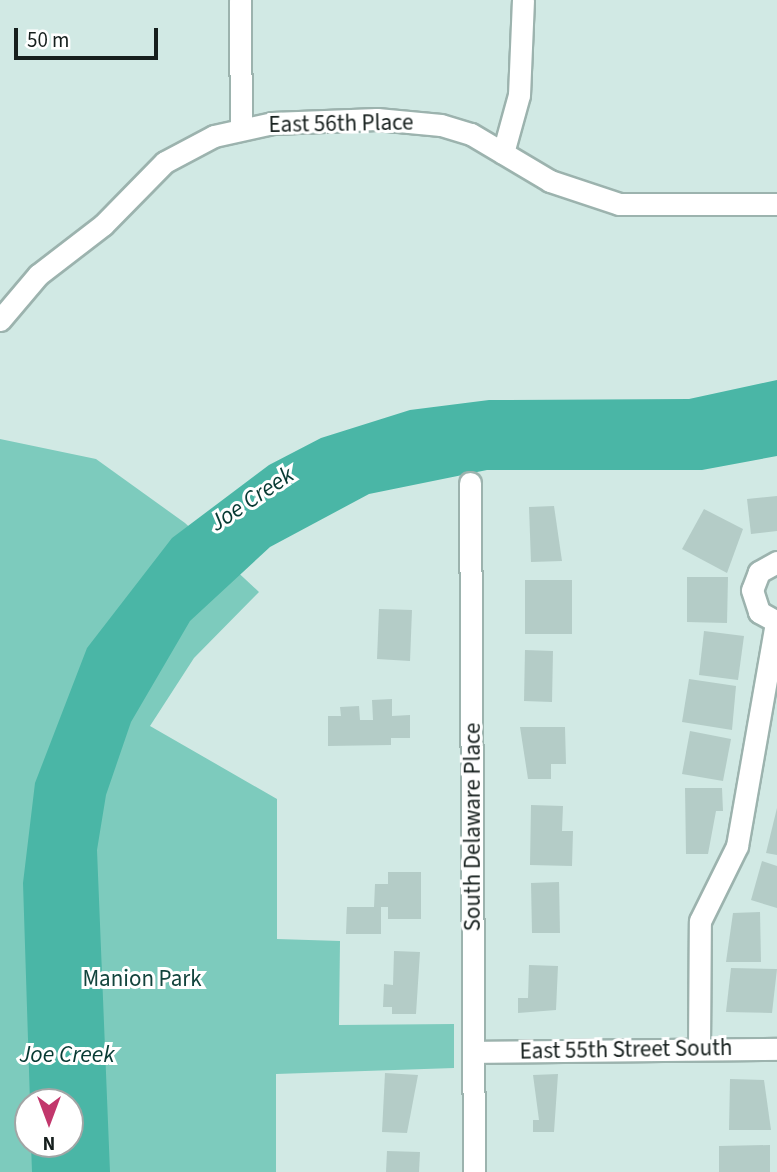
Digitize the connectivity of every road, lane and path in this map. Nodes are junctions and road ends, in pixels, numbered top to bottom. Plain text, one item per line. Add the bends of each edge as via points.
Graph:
1 (240, 0) edge
2 (523, 0) edge
3 (241, 128) junction
4 (503, 153) junction
5 (777, 204) edge
6 (0, 320) edge
7 (470, 482) dead end
8 (777, 562) edge
9 (777, 622) edge
10 (699, 1049) junction
11 (777, 1049) edge
12 (474, 1052) junction
13 (474, 1172) edge

1 - 3 street
2 - 4 street via 519,95
3 - 4 street, East 56th Place via 410,120 471,134
3 - 6 street, East 56th Place via 165,162 103,225 38,275
4 - 5 street, East 56th Place via 550,181 619,204
7 - 12 street, South Delaware Place
8 - 9 street via 759,572 752,590 759,612
9 - 10 street via 741,832 700,921
10 - 11 street, East 55th Street South
10 - 12 street, East 55th Street South
12 - 13 street, South Delaware Place

